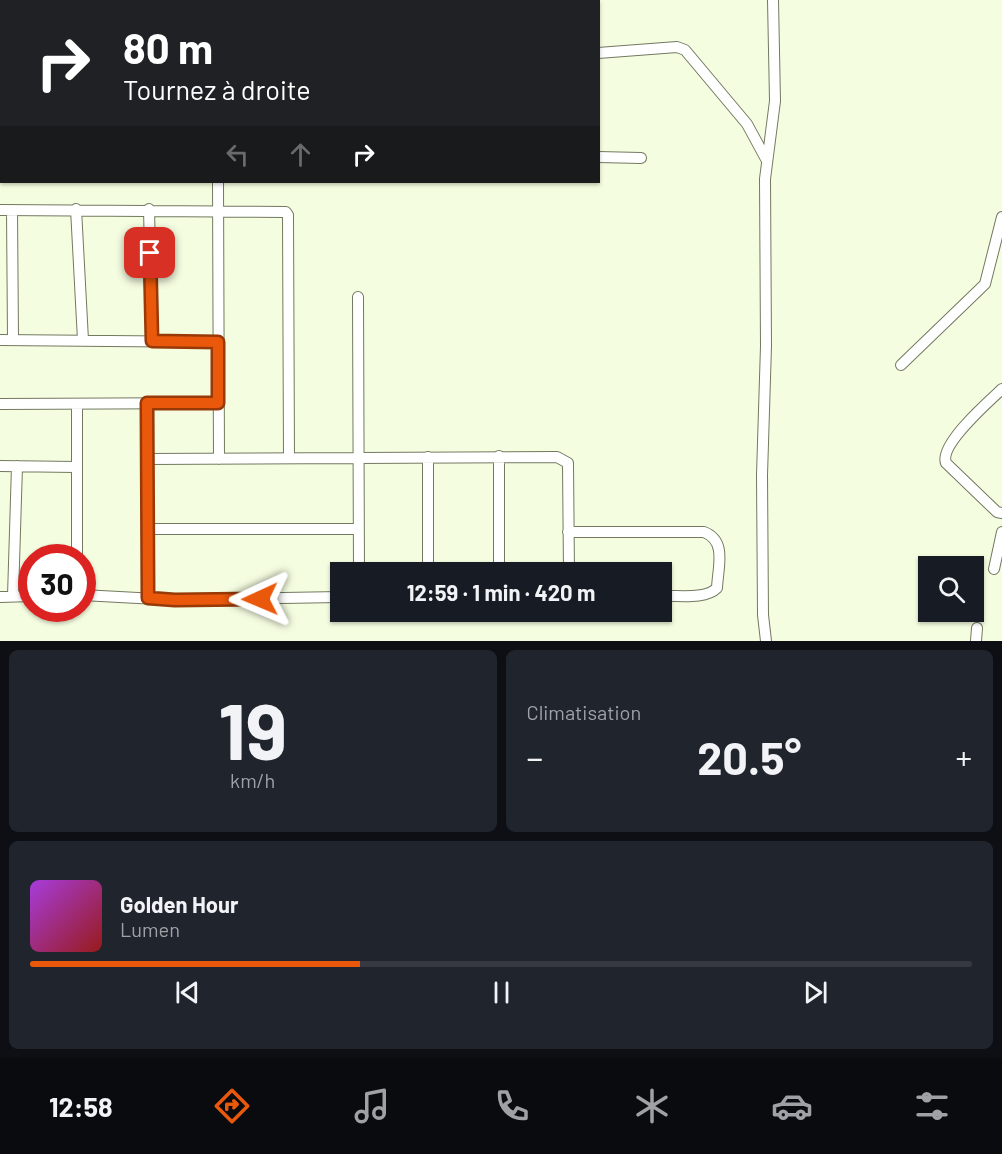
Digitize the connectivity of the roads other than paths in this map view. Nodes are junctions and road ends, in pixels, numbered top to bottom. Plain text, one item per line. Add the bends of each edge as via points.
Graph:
1 (772, 0) edge
2 (600, 53) edge
3 (600, 157) edge
4 (641, 158) dead end
5 (766, 159) junction
6 (218, 183) edge
7 (76, 209) junction
8 (149, 209) junction
9 (6, 210) edge
10 (220, 210) junction
11 (1002, 217) edge
12 (358, 297) dead end
13 (13, 339) junction
14 (0, 340) edge
15 (83, 340) junction
16 (152, 341) junction
17 (218, 342) junction
18 (901, 365) dead end
19 (1002, 389) edge
20 (147, 403) junction
21 (218, 403) junction
22 (0, 404) edge
23 (77, 404) junction
24 (499, 456) junction
25 (360, 457) junction
26 (428, 457) junction
27 (289, 458) junction
28 (147, 459) junction
29 (219, 459) junction
30 (0, 466) edge
31 (17, 466) junction
32 (76, 467) junction
33 (1002, 513) edge
34 (147, 528) junction
35 (358, 529) junction
36 (568, 532) junction
37 (1002, 532) edge
38 (77, 544) edge
39 (359, 562) edge
40 (428, 562) edge
41 (499, 562) edge
42 (569, 562) edge
43 (994, 569) dead end
44 (13, 596) junction
45 (18, 596) edge
46 (96, 596) edge
47 (672, 596) edge
48 (0, 597) edge
49 (330, 597) edge
50 (148, 598) junction
51 (977, 628) dead end
52 (766, 641) edge
53 (976, 641) edge

1 - 5 street via 775,101
2 - 5 street via 677,47 685,50 747,124
3 - 4 street
5 - 52 street via 762,475
6 - 10 street
7 - 8 street
7 - 9 street
7 - 15 street
8 - 10 street
8 - 16 street
9 - 13 street
10 - 17 street
10 - 27 street via 282,211 288,215
11 - 18 street via 984,285
12 - 25 street
13 - 14 street
13 - 15 street
15 - 16 street
16 - 17 street
17 - 21 street
19 - 33 street via 968,422 945,450 944,457
20 - 21 street
20 - 23 street
20 - 28 street
21 - 29 street
22 - 23 street
23 - 32 street
24 - 26 street
24 - 36 street via 557,457 568,463
24 - 41 street
25 - 26 street
25 - 27 street
25 - 35 street
26 - 40 street
27 - 29 street
28 - 29 street
28 - 34 street
30 - 31 street
31 - 32 street
31 - 44 street
32 - 38 street
34 - 35 street
34 - 50 street
35 - 39 street
36 - 42 street
36 - 47 street via 704,532 714,536 719,543 717,588 712,593
37 - 43 street
44 - 45 street
44 - 48 street
46 - 50 street
49 - 50 street
51 - 53 street

